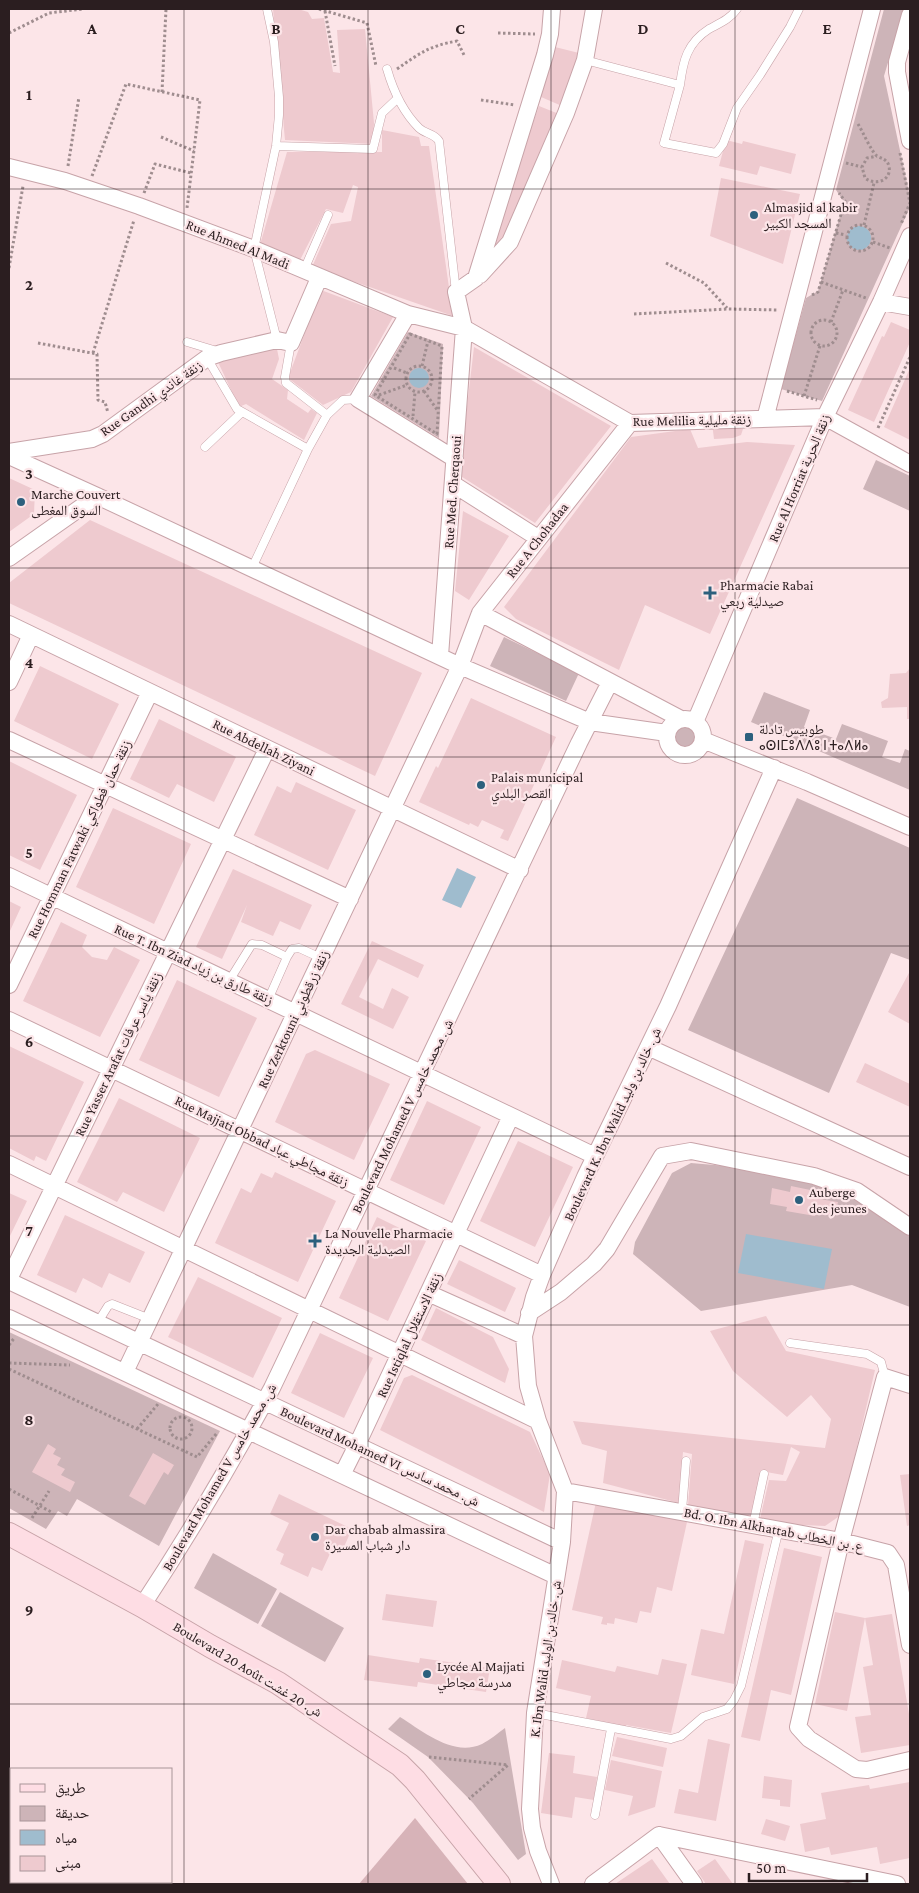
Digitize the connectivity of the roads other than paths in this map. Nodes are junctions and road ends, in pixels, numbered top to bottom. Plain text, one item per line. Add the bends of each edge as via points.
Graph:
1 (267, 9) edge
2 (552, 9) edge
3 (594, 9) edge
4 (737, 9) edge
5 (799, 9) edge
6 (872, 9) edge
7 (909, 24) edge
8 (585, 60) junction
9 (387, 69) road end
10 (680, 85) junction
11 (398, 98) junction
12 (910, 141) edge
13 (276, 146) junction
14 (9, 167) edge
15 (328, 215) dead end
16 (910, 236) edge
17 (254, 249) junction
18 (303, 271) junction
19 (319, 278) junction
20 (476, 278) junction
21 (456, 292) junction
22 (874, 300) junction
23 (910, 307) edge
24 (408, 314) junction
25 (464, 328) junction
26 (284, 341) junction
27 (187, 342) dead end
28 (214, 355) junction
29 (358, 400) junction
30 (242, 412) junction
31 (327, 415) junction
32 (825, 417) junction
33 (765, 419) junction
34 (630, 423) junction
35 (205, 447) dead end
36 (308, 449) junction
37 (9, 452) edge
38 (9, 456) edge
39 (455, 459) junction
40 (910, 464) edge
41 (453, 484) junction
42 (97, 496) junction
43 (538, 538) junction
44 (9, 558) edge
45 (252, 568) junction
46 (480, 613) junction
47 (9, 624) edge
48 (31, 635) junction
49 (440, 656) junction
50 (460, 666) junction
51 (9, 682) edge
52 (610, 682) junction
53 (150, 692) junction
54 (688, 721) junction
55 (590, 722) junction
56 (668, 733) junction
57 (9, 740) edge
58 (703, 740) junction
59 (267, 749) junction
60 (774, 768) junction
61 (105, 785) junction
62 (392, 809) junction
63 (910, 827) edge
64 (223, 840) junction
65 (520, 870) junction
66 (9, 876) edge
67 (51, 896) junction
68 (350, 899) junction
69 (168, 952) junction
70 (287, 956) junction
71 (322, 958) junction
72 (229, 981) junction
73 (9, 985) edge
74 (268, 1000) junction
75 (296, 1013) junction
76 (9, 1020) edge
77 (648, 1048) junction
78 (111, 1069) junction
79 (423, 1073) junction
80 (511, 1116) junction
81 (240, 1130) junction
82 (595, 1156) junction
83 (9, 1164) edge
84 (910, 1167) edge
85 (54, 1186) junction
86 (366, 1191) junction
87 (910, 1227) edge
88 (456, 1234) junction
89 (183, 1249) junction
90 (542, 1275) junction
91 (9, 1280) edge
92 (428, 1293) junction
93 (309, 1310) junction
94 (529, 1313) junction
95 (9, 1318) edge
96 (150, 1319) junction
97 (98, 1322) junction
98 (524, 1336) junction
99 (139, 1342) junction
100 (790, 1343) dead end
101 (400, 1354) junction
102 (125, 1372) junction
103 (885, 1377) junction
104 (910, 1385) edge
105 (264, 1401) junction
106 (538, 1421) junction
107 (248, 1431) junction
108 (357, 1445) junction
109 (686, 1461) dead end
110 (764, 1474) dead end
111 (342, 1475) junction
112 (565, 1491) junction
113 (682, 1511) junction
114 (753, 1525) junction
115 (779, 1529) junction
116 (9, 1534) edge
117 (841, 1541) junction
118 (562, 1542) junction
119 (556, 1576) junction
120 (142, 1606) junction
121 (910, 1645) edge
122 (535, 1713) junction
123 (611, 1729) junction
124 (910, 1760) edge
125 (595, 1815) dead end
126 (660, 1835) junction
127 (863, 1881) edge
128 (500, 1884) edge
129 (550, 1884) edge
130 (593, 1884) edge
131 (694, 1884) edge
132 (897, 1884) edge

1 - 13 lane via 279,97
2 - 20 street via 546,55
3 - 8 street
4 - 10 lane via 698,37 683,60
5 - 10 lane via 737,108 718,152 664,143
6 - 33 street
7 - 12 street via 897,72
8 - 10 lane
8 - 20 street via 566,113 510,242
9 - 11 lane
11 - 13 lane via 382,113 373,149
11 - 21 lane via 420,128 435,135 439,141
13 - 17 lane
14 - 17 street, Rue Ahmed Al Madi via 65,181
15 - 18 lane
16 - 22 street, Rue Al Horriat زنقة الحرية
17 - 18 street, Rue Ahmed Al Madi
17 - 26 lane
18 - 19 street, Rue Ahmed Al Madi
19 - 24 street, Rue Ahmed Al Madi
19 - 26 street
20 - 21 street
21 - 25 street, Rue Med. Cherqaoui
22 - 23 street
22 - 32 street, Rue Al Horriat زنقة الحرية
24 - 25 street, Rue Ahmed Al Madi
24 - 29 street
25 - 34 street, Rue Melilia زنقة مليلية
25 - 39 street, Rue Med. Cherqaoui
26 - 28 street, Rue Gandhi زنقة غاندي
26 - 31 lane via 286,384
27 - 28 lane
28 - 30 lane via 237,409
28 - 37 street, Rue Gandhi زنقة غاندي via 92,439
29 - 31 lane via 343,400
29 - 39 street
30 - 35 lane
30 - 36 lane
31 - 36 lane
32 - 33 street, Rue Melilia زنقة مليلية
32 - 40 street
32 - 54 street, Rue Al Horriat زنقة الحرية
33 - 34 street, Rue Melilia زنقة مليلية
34 - 43 street, Rue A Chohadaa
36 - 45 lane
38 - 42 street
39 - 41 street, Rue Med. Cherqaoui
41 - 43 street
41 - 49 street, Rue Med. Cherqaoui
42 - 44 street
42 - 45 street
43 - 46 street, Rue A Chohadaa
45 - 49 street
46 - 50 street, Rue A Chohadaa
46 - 52 street
47 - 48 street, Rue Abdellah Ziyani
48 - 51 street
48 - 53 street, Rue Abdellah Ziyani
49 - 50 street
50 - 55 street
50 - 62 street, Rue Zerktouni زنقة زرقطوني
52 - 54 street
52 - 55 street, Boulevard Mohamed V ش. محمد خامس
53 - 59 street, Rue Abdellah Ziyani
53 - 61 street, Rue Homman Fatwaki زنقة حمان فطواكي
54 - 56 street via 670,726
54 - 58 street via 702,730
55 - 56 street
55 - 65 street, Boulevard Mohamed V ش. محمد خامس
56 - 58 street via 668,744 681,754 697,750
57 - 61 street
58 - 60 street
59 - 62 street, Rue Abdellah Ziyani
59 - 64 street, Rue Yasser Arafat زنقة ياسر عرفات
60 - 63 street
60 - 77 street, Boulevard K. Ibn Walid ش. خالد بن وليد
61 - 64 street
61 - 67 street, Rue Homman Fatwaki زنقة حمان فطواكي
62 - 65 street, Rue Abdellah Ziyani
62 - 68 street, Rue Zerktouni زنقة زرقطوني
64 - 68 street
64 - 69 street, Rue Yasser Arafat زنقة ياسر عرفات
65 - 79 street, Boulevard Mohamed V ش. محمد خامس
66 - 67 street, Rue T. Ibn Ziad زنقة طارق بن زياد
67 - 69 street, Rue T. Ibn Ziad زنقة طارق بن زياد
67 - 73 street, Rue Homman Fatwaki زنقة حمان فطواكي
68 - 71 street, Rue Zerktouni زنقة زرقطوني
69 - 72 street, Rue T. Ibn Ziad زنقة طارق بن زياد
69 - 78 street, Rue Yasser Arafat زنقة ياسر عرفات
70 - 71 lane via 293,948 299,948
70 - 72 lane via 262,944 252,944
70 - 74 lane
71 - 75 street, Rue Zerktouni زنقة زرقطوني
72 - 74 street, Rue T. Ibn Ziad زنقة طارق بن زياد
74 - 75 street, Rue T. Ibn Ziad زنقة طارق بن زياد
75 - 79 street, Rue T. Ibn Ziad زنقة طارق بن زياد
75 - 81 street, Rue Zerktouni زنقة زرقطوني
76 - 78 street, Rue Majjati Obbad زنقة مجاطي عباد
77 - 82 street, Boulevard K. Ibn Walid ش. خالد بن وليد
77 - 84 street
78 - 81 street, Rue Majjati Obbad زنقة مجاطي عباد
78 - 85 street, Rue Yasser Arafat زنقة ياسر عرفات
79 - 80 street, Rue T. Ibn Ziad زنقة طارق بن زياد
79 - 86 street, Boulevard Mohamed V ش. محمد خامس
80 - 82 street, Rue T. Ibn Ziad زنقة طارق بن زياد
80 - 88 street, Rue Istiqlal زنقة الاستقلال
81 - 86 street, Rue Majjati Obbad زنقة مجاطي عباد
81 - 89 street, Rue Zerktouni زنقة زرقطوني
82 - 90 street, Boulevard K. Ibn Walid ش. خالد بن وليد
83 - 85 street
85 - 89 street
85 - 91 street, Rue Yasser Arafat زنقة ياسر عرفات
86 - 88 street, Rue Majjati Obbad زنقة مجاطي عباد
86 - 93 street, Boulevard Mohamed V ش. محمد خامس
87 - 94 street via 857,1191 814,1176 691,1151 662,1156 607,1249 561,1292
88 - 90 street, Rue Majjati Obbad زنقة مجاطي عباد
88 - 92 street, Rue Istiqlal زنقة الاستقلال
89 - 93 street
89 - 96 street, Rue Zerktouni زنقة زرقطوني
90 - 94 street, Boulevard K. Ibn Walid ش. خالد بن وليد
91 - 97 street, Boulevard Mohamed VI ش. محمد سادس
92 - 98 street
92 - 101 street, Rue Istiqlal زنقة الاستقلال
93 - 101 street
93 - 105 street, Boulevard Mohamed V ش. محمد خامس
94 - 98 street, Boulevard K. Ibn Walid ش. خالد بن وليد
95 - 102 street
96 - 97 lane via 112,1304
96 - 99 street, Rue Zerktouni زنقة زرقطوني
97 - 99 street, Boulevard Mohamed VI ش. محمد سادس
98 - 106 street, Boulevard K. Ibn Walid ش. خالد بن وليد via 528,1386
99 - 102 street, Rue Zerktouni زنقة زرقطوني
99 - 105 street, Boulevard Mohamed VI ش. محمد سادس
100 - 103 lane via 867,1354 881,1362
101 - 106 street
101 - 108 street, Rue Istiqlal زنقة الاستقلال
102 - 107 street
103 - 104 street
103 - 117 street
105 - 107 street, Boulevard Mohamed V ش. محمد خامس
105 - 108 street, Boulevard Mohamed VI ش. محمد سادس
106 - 112 street, Boulevard K. Ibn Walid ش. خالد بن وليد
107 - 111 street
107 - 120 street, Boulevard Mohamed V ش. محمد خامس
108 - 111 street, Rue Istiqlal زنقة الاستقلال
108 - 118 street, Boulevard Mohamed VI ش. محمد سادس
109 - 113 lane
110 - 114 lane
111 - 119 street
112 - 113 street, Bd. O. Ibn Alkhattab ع. بن الخطاب
112 - 118 street, K. Ibn Walid ش. خالد بن الوليد
113 - 114 street, Bd. O. Ibn Alkhattab ع. بن الخطاب
114 - 115 street, Bd. O. Ibn Alkhattab ع. بن الخطاب
115 - 117 street, Bd. O. Ibn Alkhattab ع. بن الخطاب
115 - 123 lane via 740,1686 727,1709 704,1717 671,1739
116 - 120 main road, Boulevard 20 Août ش. 20 غشت
117 - 121 street, Bd. O. Ibn Alkhattab ع. بن الخطاب via 888,1553 896,1565
117 - 124 street via 798,1727 809,1739 856,1769 867,1770
118 - 119 street, K. Ibn Walid ش. خالد بن الوليد
119 - 122 street, K. Ibn Walid ش. خالد بن الوليد
120 - 128 main road, Boulevard 20 Août ش. 20 غشت via 278,1683 400,1765
122 - 123 lane
122 - 129 street, K. Ibn Walid ش. خالد بن الوليد via 531,1818
123 - 125 lane
126 - 127 street
126 - 130 street
126 - 131 street
127 - 132 street

